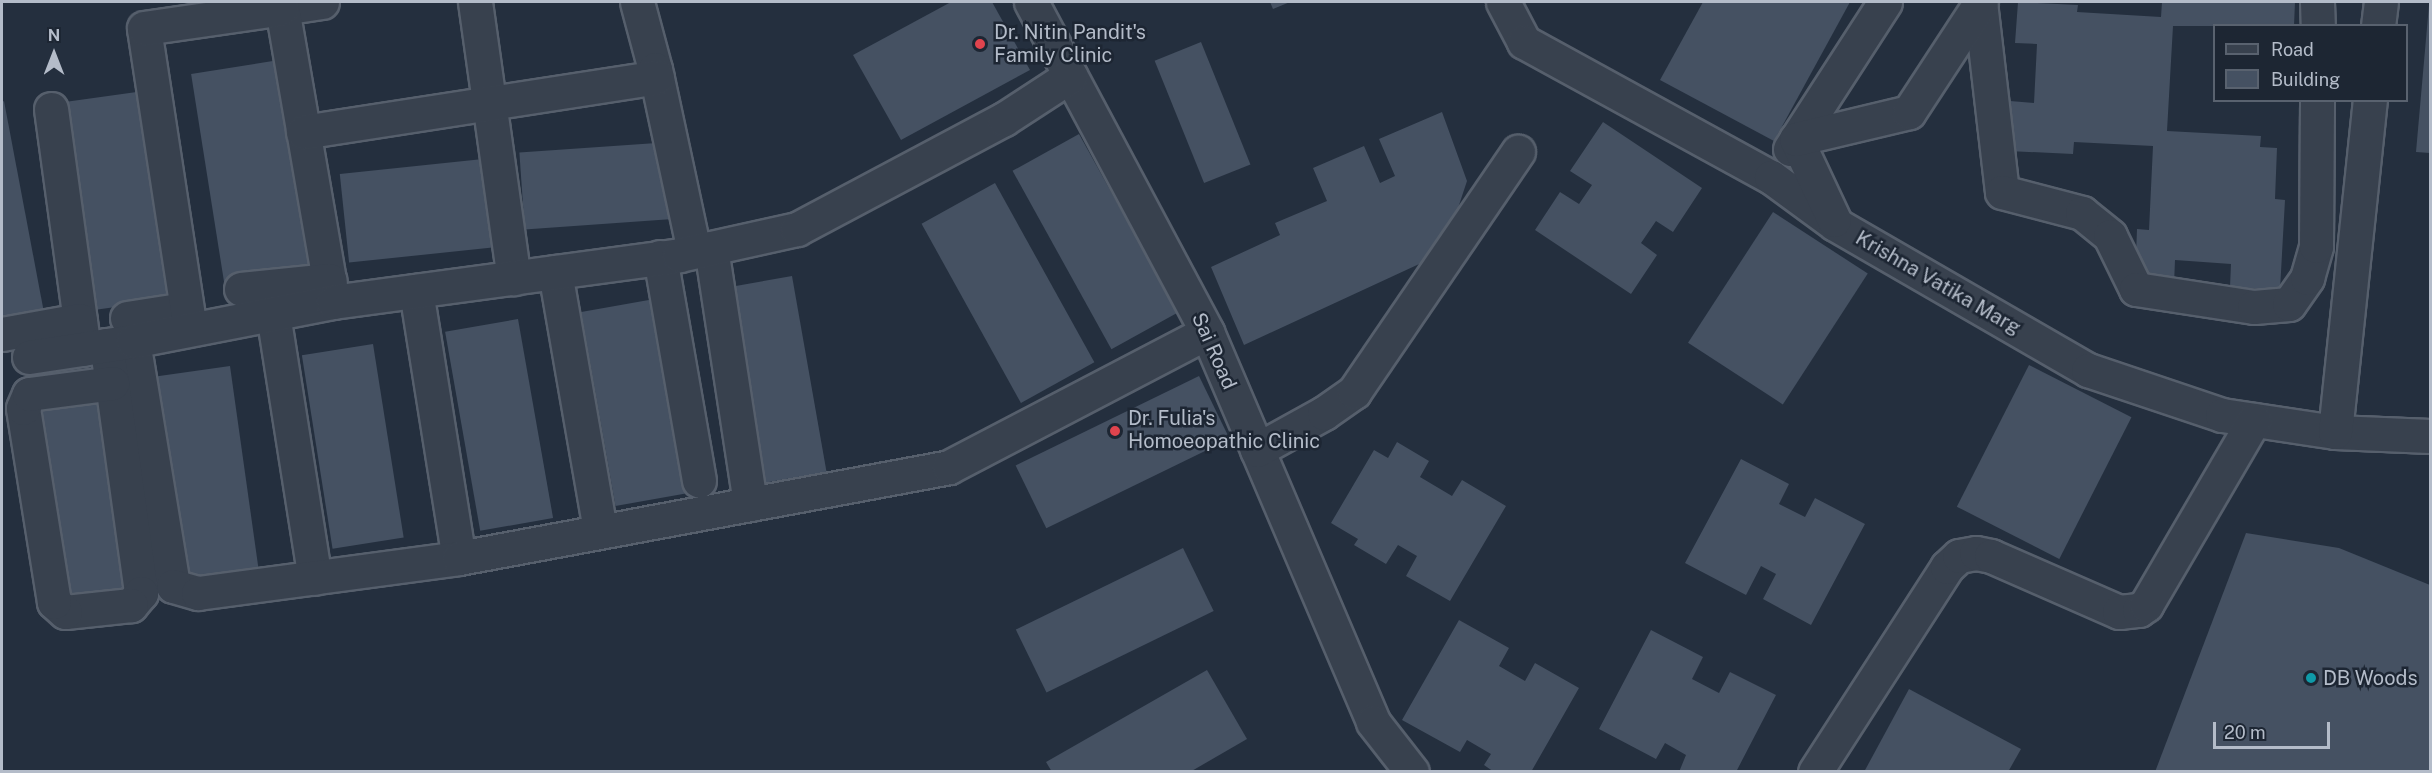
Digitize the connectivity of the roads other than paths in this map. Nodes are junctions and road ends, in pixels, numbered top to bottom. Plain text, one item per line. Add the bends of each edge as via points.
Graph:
1 (475, 2) edge
2 (637, 2) edge
3 (1031, 2) edge
4 (1503, 2) edge
5 (1885, 2) edge
6 (1981, 2) edge
7 (2317, 2) edge
8 (2381, 2) edge
9 (305, 4) edge
10 (2318, 24) edge
11 (2378, 24) edge
12 (1070, 76) junction
13 (657, 77) junction
14 (2317, 102) edge
15 (2370, 102) edge
16 (488, 105) junction
17 (51, 109) dead end
18 (303, 132) junction
19 (1796, 139) junction
20 (1518, 152) dead end
21 (1771, 177) junction
22 (1835, 224) junction
23 (702, 249) junction
24 (660, 257) junction
25 (555, 272) junction
26 (514, 278) junction
27 (241, 289) dead end
28 (331, 291) junction
29 (416, 291) junction
30 (273, 314) junction
31 (188, 319) junction
32 (1208, 332) junction
33 (2, 334) edge
34 (106, 335) junction
35 (29, 357) dead end
36 (112, 383) junction
37 (2253, 420) junction
38 (2336, 432) junction
39 (2430, 436) edge
40 (1257, 450) junction
41 (699, 481) dead end
42 (750, 504) junction
43 (600, 531) junction
44 (459, 558) junction
45 (315, 578) junction
46 (1412, 771) edge
47 (1815, 771) edge

1 - 16 street
2 - 13 street
3 - 12 street, Sai Road
4 - 21 street, Krishna Vatika Marg via 1524,42
5 - 19 street
6 - 14 street via 2002,192 2082,213 2110,236 2136,289 2253,307 2289,304 2307,278 2316,246
6 - 19 street via 1909,112
7 - 10 street
8 - 11 street
9 - 18 street
9 - 31 street via 144,28
12 - 23 street via 1004,120 797,229
12 - 32 street, Sai Road
13 - 16 street
13 - 23 street
15 - 38 street
16 - 18 street
16 - 26 street
17 - 34 street
18 - 28 street
19 - 21 street
19 - 22 street
20 - 40 street via 1354,392
21 - 22 street, Krishna Vatika Marg
22 - 37 street, Krishna Vatika Marg via 2088,370 2222,416
23 - 24 street
23 - 42 street
24 - 25 street
24 - 41 street
25 - 26 street
25 - 43 street
26 - 29 street
27 - 28 street
28 - 29 street
28 - 30 street
29 - 44 street
30 - 31 street
30 - 45 street
31 - 34 street
32 - 40 street, Sai Road
32 - 42 street via 949,467
33 - 34 street
34 - 35 street
34 - 36 street
34 - 45 street via 173,586 198,593
36 - 36 street via 141,593 131,605 65,612 54,602 23,408 29,394
37 - 38 street, Krishna Vatika Marg
37 - 47 street via 2146,605 2139,610 2119,612 1991,556 1976,552 1959,556 1947,567
38 - 39 street, Krishna Vatika Marg
40 - 46 street, Sai Road via 1373,722
42 - 43 street
43 - 44 street
44 - 45 street

